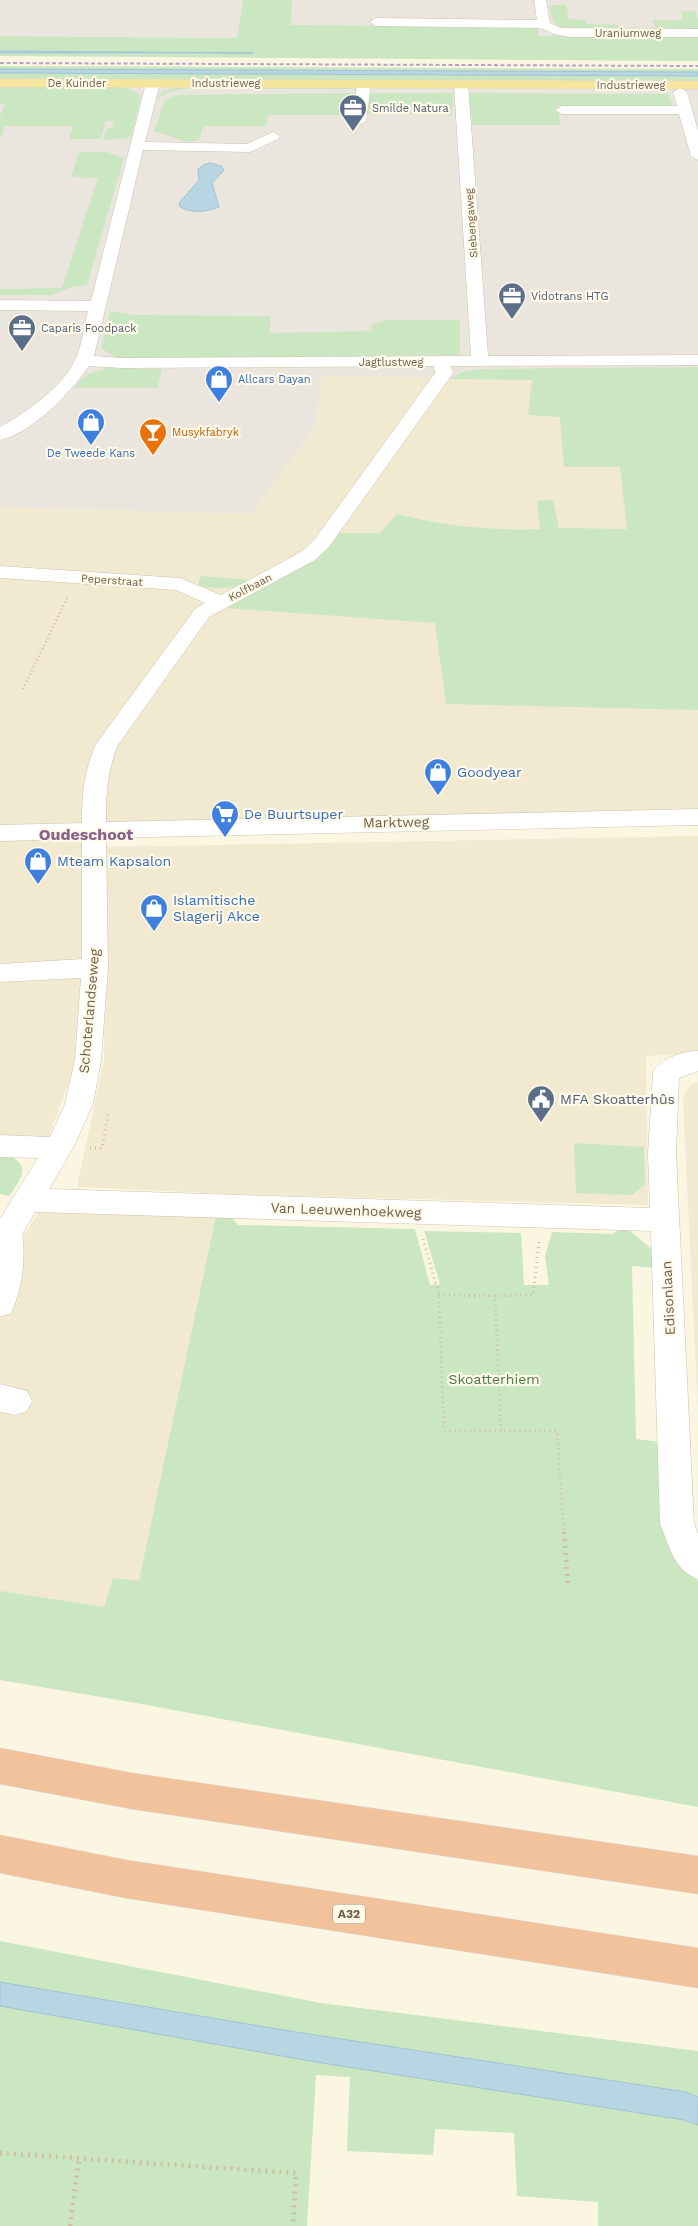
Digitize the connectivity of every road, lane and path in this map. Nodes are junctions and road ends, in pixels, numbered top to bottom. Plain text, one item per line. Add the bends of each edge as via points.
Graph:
1 (540, 0) edge
2 (376, 22) dead end
3 (544, 24) junction
4 (698, 33) edge
5 (0, 82) edge
6 (153, 83) junction
7 (364, 84) junction
8 (461, 84) junction
9 (678, 85) junction
10 (698, 85) edge
11 (562, 110) dead end
12 (685, 110) junction
13 (359, 121) dead end
14 (272, 136) dead end
15 (137, 146) junction
16 (698, 156) edge
17 (0, 305) edge
18 (98, 306) junction
19 (84, 360) junction
20 (698, 360) edge
21 (442, 362) junction
22 (480, 362) junction
23 (0, 435) edge
24 (0, 572) edge
25 (78, 578) junction
26 (220, 602) junction
27 (22, 689) dead end
28 (698, 817) edge
29 (95, 831) junction
30 (0, 833) edge
31 (95, 968) junction
32 (0, 974) edge
33 (698, 1061) edge
34 (0, 1146) edge
35 (59, 1148) junction
36 (28, 1200) junction
37 (415, 1212) junction
38 (542, 1216) junction
39 (665, 1220) junction
40 (2, 1238) edge
41 (439, 1295) junction
42 (495, 1296) junction
43 (0, 1304) edge
44 (501, 1431) junction
45 (698, 1563) edge
46 (568, 1586) dead end
47 (0, 1766) edge
48 (0, 1854) edge
49 (698, 1875) edge
50 (698, 1968) edge
51 (0, 2154) edge
52 (79, 2159) junction
53 (70, 2226) edge
54 (293, 2226) edge

1 - 3 street
2 - 3 street
3 - 4 street, Uraniumweg via 570,33
5 - 6 main road, De Kuinder
6 - 7 main road, Industrieweg
6 - 15 street
7 - 8 main road, Industrieweg
7 - 13 street
8 - 9 main road, Industrieweg
8 - 22 street, Siebengaweg
9 - 10 main road, Industrieweg
9 - 12 street
11 - 12 street
12 - 16 street
14 - 15 street via 250,148
15 - 18 street
17 - 18 street
18 - 19 street
19 - 21 street, Jagtlustweg via 121,363
19 - 23 street via 53,398
20 - 22 street, Jagtlustweg
21 - 22 street, Jagtlustweg
21 - 26 street, Kolfbaan via 444,373 322,543 308,556
24 - 25 street, Peperstraat
25 - 26 street, Peperstraat via 180,584
25 - 27 path
26 - 29 street, Kolfbaan via 202,613 107,744 98,765 94,789
28 - 29 street, Marktweg
29 - 30 street, Marktweg
29 - 31 street, Schoterlandseweg
31 - 32 street
31 - 35 street, Schoterlandseweg via 86,1069 79,1104
33 - 39 street, Edisonlaan via 666,1072 662,1154
34 - 35 street
35 - 36 street, Schoterlandseweg
36 - 37 street, Van Leeuwenhoekweg
36 - 40 street, Schoterlandseweg
37 - 38 street, Van Leeuwenhoekweg
37 - 41 path
38 - 39 street, Van Leeuwenhoekweg
38 - 42 path via 534,1295
39 - 45 street, Edisonlaan via 677,1524 690,1555
40 - 43 street, Schoterlandseweg via 10,1251
41 - 42 path
41 - 44 path via 444,1430
42 - 44 path
44 - 46 path via 557,1431
47 - 49 highway via 132,1791
48 - 50 highway, A32 via 126,1879
51 - 52 path
52 - 53 path
52 - 54 path via 296,2173

